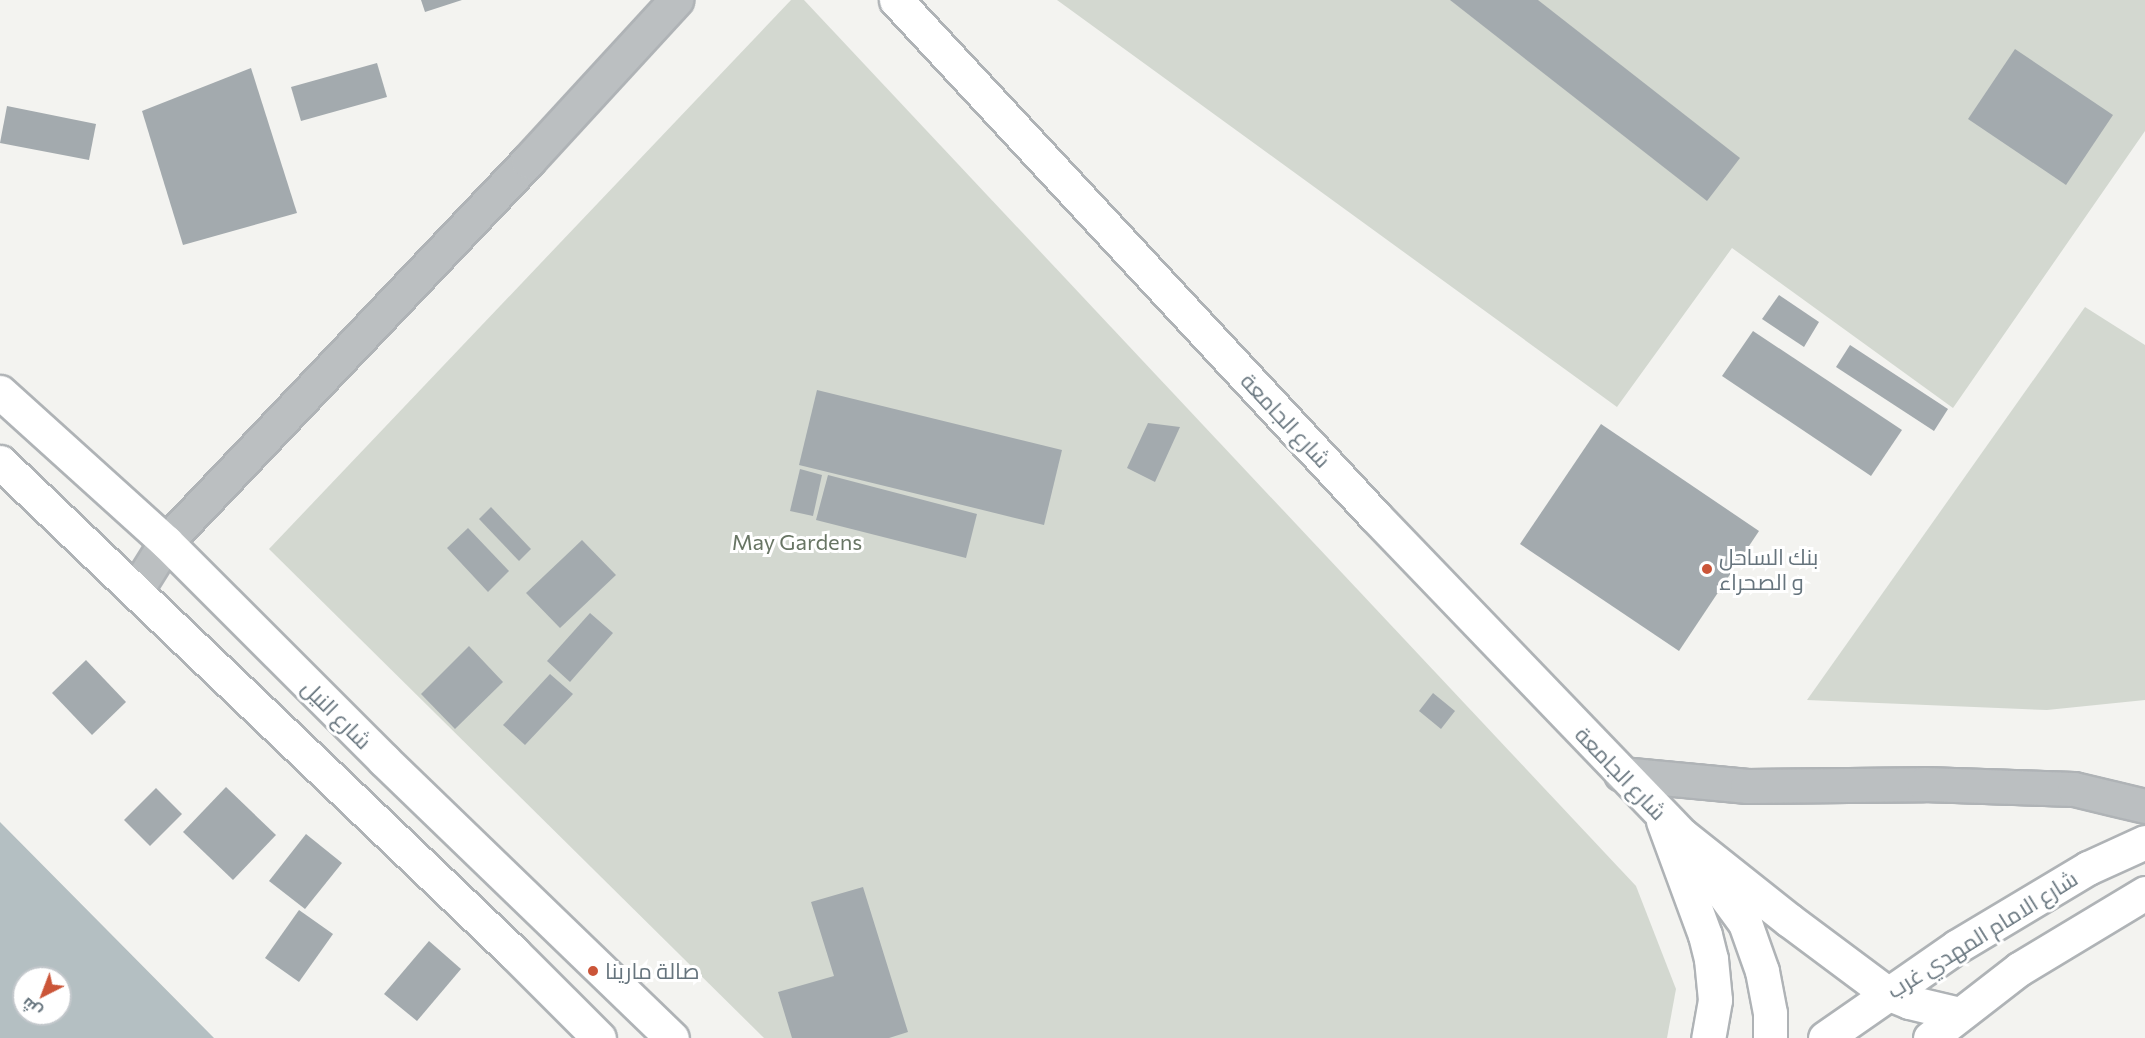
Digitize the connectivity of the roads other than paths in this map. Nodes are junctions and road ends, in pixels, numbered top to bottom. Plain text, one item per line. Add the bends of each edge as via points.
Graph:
1 (676, 0) edge
2 (896, 0) edge
3 (0, 392) edge
4 (0, 462) edge
5 (166, 542) junction
6 (136, 590) junction
7 (1621, 774) junction
8 (2145, 806) edge
9 (1671, 824) junction
10 (2145, 842) edge
11 (2145, 893) edge
12 (1887, 993) junction
13 (1959, 1014) junction
14 (599, 1038) edge
15 (672, 1038) edge
16 (1708, 1038) edge
17 (1770, 1038) edge
18 (1825, 1038) edge
19 (1930, 1038) edge

1 - 5 lane
2 - 7 main road, شارع الجامعة via 1155,281
3 - 5 main road, شارع النيل
4 - 6 main road
5 - 6 lane
5 - 15 main road, شارع النيل via 384,760
6 - 14 main road
7 - 8 lane via 1747,786 1924,784 2074,789
7 - 9 main road, شارع الجامعة
9 - 12 main road, شارع الجامعة
9 - 16 main road via 1711,959 1715,1000
9 - 17 main road, شارع الجامعة via 1744,923 1762,971 1770,1012
10 - 12 main road, شارع الامام المهدي غرب via 2088,868
11 - 13 main road via 2019,969
12 - 13 main road, شارع الجامعة
12 - 18 main road, شارع الامام المهدي غرب
13 - 19 main road

